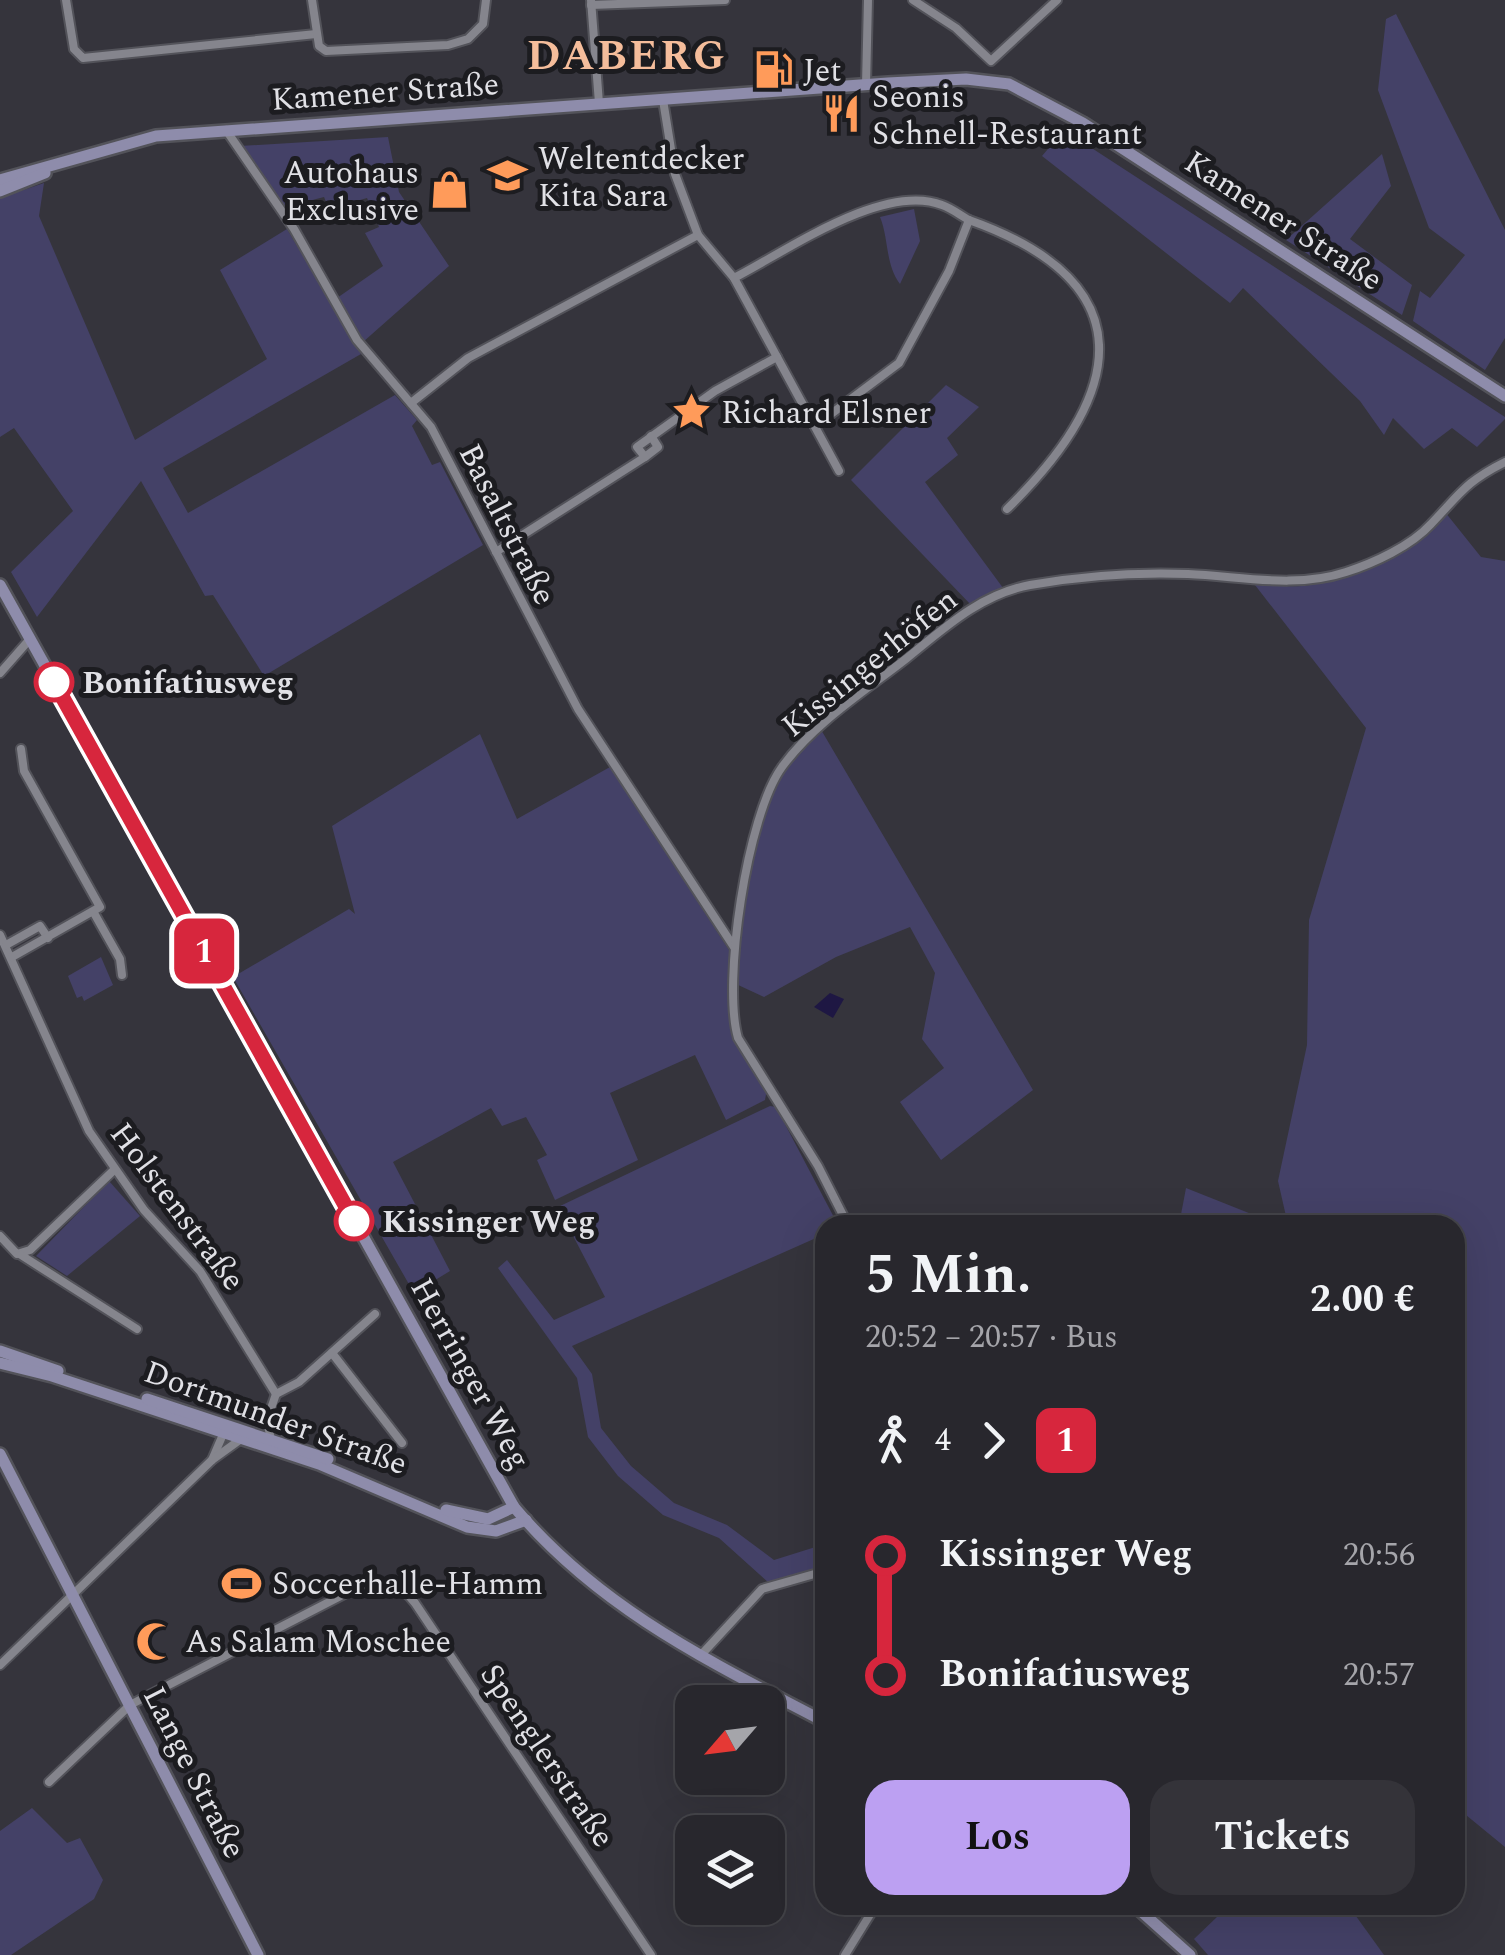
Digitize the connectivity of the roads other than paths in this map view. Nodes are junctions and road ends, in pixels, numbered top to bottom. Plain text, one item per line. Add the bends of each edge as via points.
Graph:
1 (66, 0) edge
2 (312, 0) edge
3 (486, 0) edge
4 (726, 0) edge
5 (868, 0) edge
6 (913, 0) edge
7 (1057, 0) edge
8 (591, 2) edge
9 (316, 34) junction
10 (866, 85) junction
11 (664, 100) junction
12 (599, 103) junction
13 (226, 130) junction
14 (80, 156) junction
15 (0, 180) edge
16 (0, 191) edge
17 (969, 220) junction
18 (698, 234) junction
19 (734, 278) junction
20 (777, 357) junction
21 (1505, 396) edge
22 (411, 403) junction
23 (816, 426) junction
24 (1505, 462) edge
25 (839, 471) dead end
26 (1007, 509) dead end
27 (496, 552) junction
28 (0, 585) edge
29 (30, 639) junction
30 (2, 666) edge
31 (21, 750) dead end
32 (94, 913) junction
33 (48, 938) junction
34 (2, 942) edge
35 (735, 949) junction
36 (12, 957) junction
37 (122, 975) dead end
38 (114, 1170) junction
39 (843, 1215) edge
40 (0, 1236) edge
41 (22, 1255) junction
42 (375, 1314) dead end
43 (137, 1330) dead end
44 (0, 1351) edge
45 (332, 1353) junction
46 (0, 1364) edge
47 (276, 1394) junction
48 (267, 1420) junction
49 (227, 1428) junction
50 (246, 1433) junction
51 (271, 1440) junction
52 (402, 1444) dead end
53 (0, 1454) edge
54 (212, 1460) junction
55 (514, 1506) junction
56 (526, 1520) junction
57 (815, 1575) edge
58 (75, 1595) junction
59 (702, 1655) junction
60 (0, 1664) edge
61 (130, 1705) junction
62 (815, 1717) edge
63 (48, 1782) dead end
64 (870, 1915) edge
65 (1145, 1915) edge
66 (258, 1955) edge
67 (651, 1955) edge
68 (845, 1955) edge
69 (1190, 1955) edge

1 - 9 street via 76,55
2 - 9 street
3 - 9 street via 483,24 457,44 326,52
4 - 8 street
5 - 10 street
6 - 7 street via 956,28 987,60 1000,56
8 - 12 street
10 - 11 main road, Kamener Straße
10 - 21 main road, Kamener Straße via 966,79 1022,88
11 - 12 main road, Kamener Straße
11 - 18 street via 676,174
12 - 13 main road, Kamener Straße
13 - 14 main road, Kamener Straße via 156,136
13 - 22 street, Basaltstraße via 294,228 357,340
14 - 15 main road, Kamener Straße
14 - 16 main road, Kamener Straße
17 - 19 street via 940,203 874,208
17 - 23 street via 899,363
17 - 26 street via 1015,236 1057,263 1086,296 1100,335 1095,381 1071,432
18 - 19 street
18 - 22 street via 485,348
19 - 20 street
20 - 23 street
20 - 27 street via 715,391 637,447 645,457
22 - 27 street, Basaltstraße
23 - 25 street
24 - 35 street, Kissingerhöfen via 1453,495 1409,541 1345,572 1277,580 1108,575 1026,586 973,607 833,716 781,768 754,834
27 - 35 street, Basaltstraße via 578,709
28 - 29 main road, Herringer Weg
29 - 30 street
29 - 55 main road, Herringer Weg
31 - 32 street via 24,772 100,908
32 - 33 street
32 - 37 street
33 - 34 street via 40,926
33 - 36 street
34 - 36 street, Holstenstraße
35 - 39 street, Kissingerhöfen via 738,1038
36 - 38 street, Holstenstraße via 69,1092
38 - 41 street
38 - 47 street, Holstenstraße via 200,1270
40 - 41 street
41 - 43 street
42 - 45 street
44 - 49 main road, Dortmunder Straße
45 - 47 street
45 - 52 street
46 - 49 main road, Dortmunder Straße
47 - 48 street
48 - 50 street
48 - 51 street
49 - 50 main road, Dortmunder Straße
49 - 54 street
50 - 51 main road, Dortmunder Straße
50 - 54 street
50 - 56 main road, Dortmunder Straße via 467,1527 496,1532
51 - 55 main road, Dortmunder Straße via 457,1515 488,1519
53 - 58 main road, Lange Straße
54 - 58 street
55 - 56 main road
56 - 59 main road via 595,1589
57 - 59 street via 762,1590
58 - 60 street
58 - 61 main road, Lange Straße
59 - 62 main road
61 - 63 street, Spenglerstraße
61 - 66 main road, Lange Straße
61 - 67 street, Spenglerstraße via 360,1586 394,1584 416,1602
64 - 68 street
65 - 69 main road

